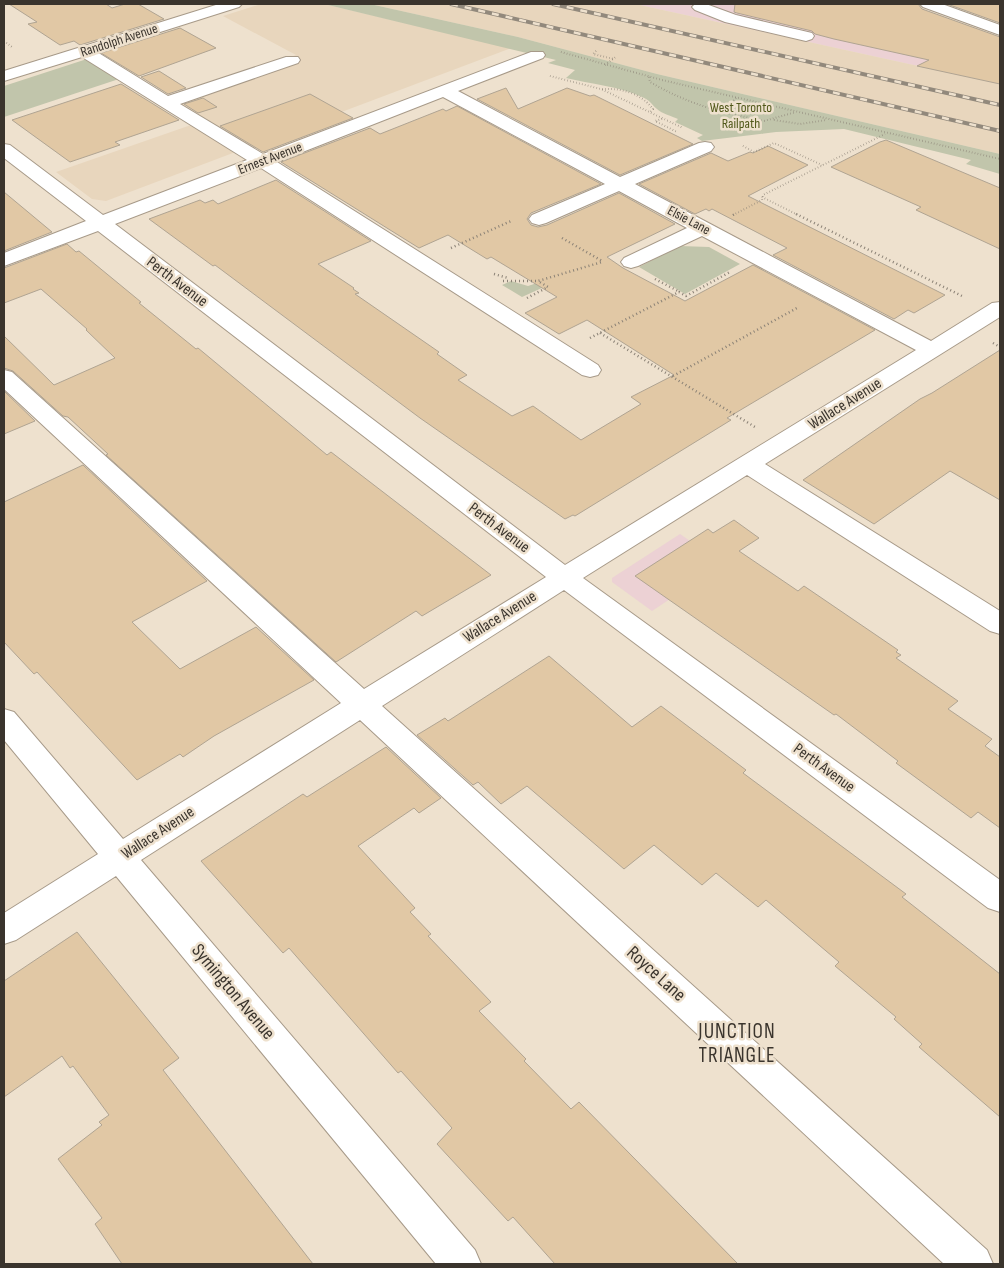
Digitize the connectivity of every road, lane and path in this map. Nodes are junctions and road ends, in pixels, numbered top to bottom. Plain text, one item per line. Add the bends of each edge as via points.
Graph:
1 (183, 4) edge
2 (234, 4) edge
3 (928, 4) edge
4 (700, 7) dead end
5 (206, 12) junction
6 (1000, 30) edge
7 (806, 36) dead end
8 (84, 51) junction
9 (596, 51) dead end
10 (559, 52) dead end
11 (536, 55) dead end
12 (617, 56) dead end
13 (614, 59) junction
14 (292, 60) dead end
15 (605, 66) junction
16 (544, 75) dead end
17 (4, 76) edge
18 (649, 77) junction
19 (602, 89) junction
20 (445, 91) junction
21 (736, 98) junction
22 (168, 102) junction
23 (650, 112) junction
24 (722, 112) junction
25 (796, 112) junction
26 (663, 118) junction
27 (774, 120) junction
28 (829, 120) junction
29 (685, 128) dead end
30 (885, 133) junction
31 (682, 135) dead end
32 (743, 146) dead end
33 (706, 147) dead end
34 (4, 149) edge
35 (1000, 159) edge
36 (263, 161) junction
37 (822, 165) junction
38 (620, 184) junction
39 (762, 197) junction
40 (731, 217) dead end
41 (514, 219) dead end
42 (539, 219) dead end
43 (101, 223) junction
44 (703, 228) junction
45 (562, 238) dead end
46 (610, 259) dead end
47 (4, 260) edge
48 (603, 261) junction
49 (421, 262) junction
50 (632, 262) dead end
51 (737, 268) dead end
52 (538, 281) junction
53 (496, 284) dead end
54 (970, 300) dead end
55 (803, 304) dead end
56 (1000, 308) edge
57 (499, 312) junction
58 (600, 333) junction
59 (932, 350) junction
60 (563, 353) junction
61 (590, 370) dead end
62 (4, 377) edge
63 (673, 377) junction
64 (781, 443) junction
65 (746, 464) junction
66 (564, 577) junction
67 (1000, 624) edge
68 (361, 704) junction
69 (4, 720) edge
70 (121, 857) junction
71 (998, 893) edge
72 (4, 930) edge
73 (461, 1264) edge
74 (973, 1264) edge

1 - 5 street
2 - 5 street, Randolph Avenue
3 - 6 street
4 - 7 street via 731,19
5 - 8 street, Randolph Avenue
8 - 17 street, Randolph Avenue
8 - 22 street
9 - 13 path via 592,54
10 - 15 path
11 - 20 street, Ernest Avenue
12 - 13 path
13 - 15 path
14 - 22 street
15 - 18 path
16 - 19 path
18 - 21 path
18 - 24 path via 650,82 663,90 697,106
19 - 23 path
19 - 23 path via 641,98 648,102
20 - 36 street, Ernest Avenue
20 - 38 street, Elsie Lane
21 - 24 path
21 - 25 path
22 - 36 street
23 - 26 path
24 - 27 path via 764,121
25 - 27 path
25 - 28 path
26 - 29 path
26 - 31 path via 655,121
27 - 28 path via 793,124 816,124
28 - 30 path
30 - 35 path
30 - 37 path
32 - 37 path via 754,152 774,142
33 - 38 street
34 - 43 street, Perth Avenue
36 - 43 street, Ernest Avenue
36 - 49 street
37 - 39 path
38 - 42 street
38 - 44 street, Elsie Lane
39 - 40 path via 762,200
39 - 54 path
41 - 49 path
43 - 47 street, Ernest Avenue
43 - 66 street, Perth Avenue
44 - 50 street
44 - 59 street, Elsie Lane
45 - 48 path
46 - 48 path
48 - 52 path
49 - 57 street
51 - 58 path via 686,296 678,292
52 - 53 path via 528,284 508,279
52 - 57 path via 548,288
55 - 63 path
56 - 59 street, Wallace Avenue
57 - 60 street
58 - 60 path
58 - 63 path
59 - 64 street, Wallace Avenue
60 - 61 street
62 - 68 street, Royce Lane
63 - 64 path
64 - 65 street, Wallace Avenue
65 - 66 street, Wallace Avenue
65 - 67 street
66 - 68 street, Wallace Avenue
66 - 71 street, Perth Avenue
68 - 70 street, Wallace Avenue
68 - 74 street, Royce Lane
69 - 70 street, Symington Avenue
70 - 72 street, Wallace Avenue
70 - 73 street, Symington Avenue

